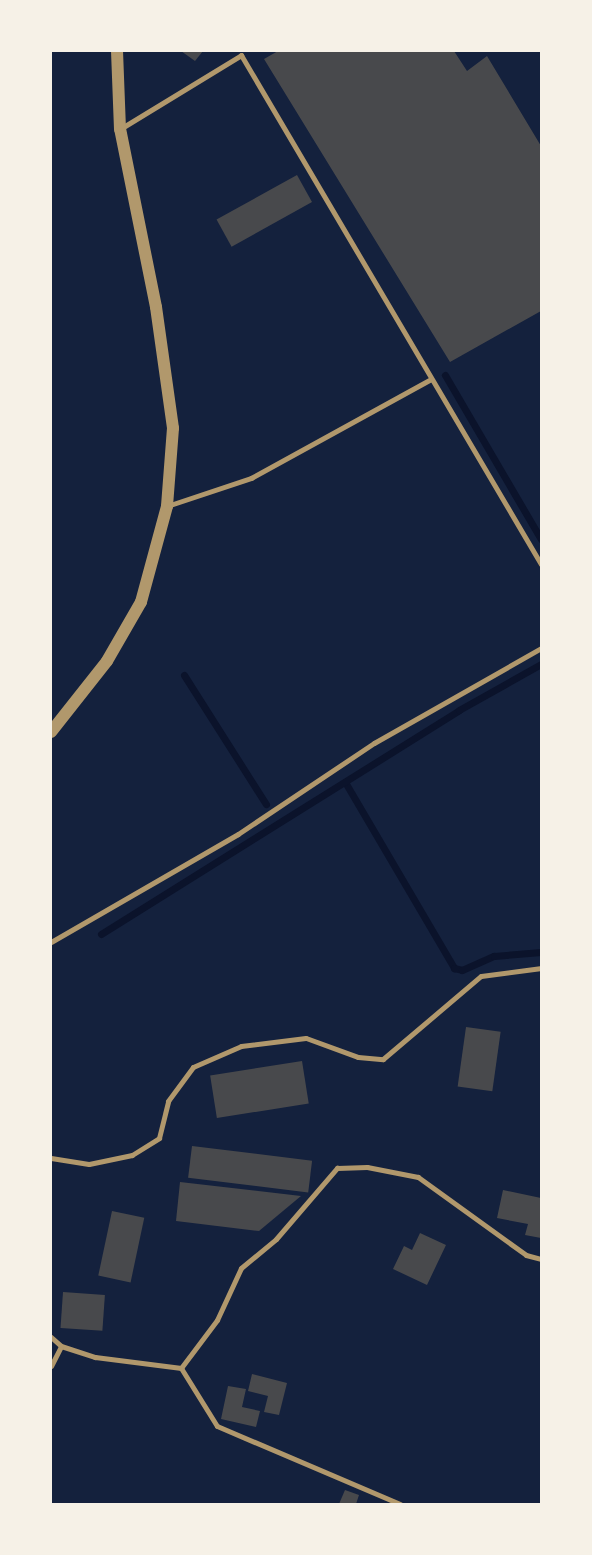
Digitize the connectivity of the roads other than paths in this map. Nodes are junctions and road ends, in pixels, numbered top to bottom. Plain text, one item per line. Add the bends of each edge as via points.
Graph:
1 (117, 51) edge
2 (242, 53) edge
3 (120, 129) junction
4 (431, 379) junction
5 (167, 506) junction
6 (541, 564) edge
7 (541, 648) edge
8 (51, 732) edge
9 (51, 942) edge
10 (541, 968) edge
11 (51, 1158) edge
12 (541, 1259) edge
13 (51, 1337) edge
14 (61, 1346) junction
15 (51, 1366) edge
16 (181, 1368) junction
17 (400, 1504) edge

1 - 3 street
2 - 3 lane
2 - 4 lane
3 - 5 street via 156,307 173,428
4 - 5 lane via 251,478
4 - 6 lane
5 - 8 street via 141,602 107,661
7 - 9 lane via 374,743 238,834
10 - 11 lane via 481,976 383,1059 358,1057 306,1038 241,1046 193,1067 168,1101 159,1138 132,1154 89,1164
12 - 16 lane via 526,1255 418,1177 366,1167 337,1168 276,1239 242,1268 217,1320
13 - 14 lane
14 - 15 lane
14 - 16 lane via 95,1357
16 - 17 lane via 217,1426

